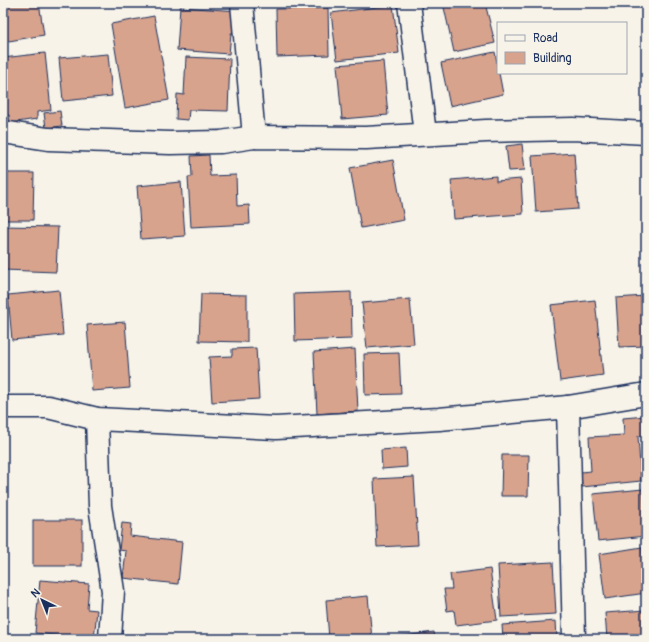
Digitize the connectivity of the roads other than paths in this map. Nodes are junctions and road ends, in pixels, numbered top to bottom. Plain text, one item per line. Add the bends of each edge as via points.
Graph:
1 (242, 3) edge
2 (409, 3) edge
3 (3, 132) edge
4 (646, 133) edge
5 (425, 134) junction
6 (254, 137) junction
7 (646, 394) edge
8 (3, 407) edge
9 (568, 407) junction
10 (97, 419) junction
11 (110, 639) edge
12 (574, 639) edge

1 - 6 street
2 - 5 street
3 - 6 street via 48,139 170,142 221,142
4 - 5 street via 573,129
5 - 6 street via 366,138
7 - 9 street
8 - 10 street via 48,408
9 - 10 street via 439,419 276,428
9 - 12 street
10 - 11 street via 100,506 113,591

